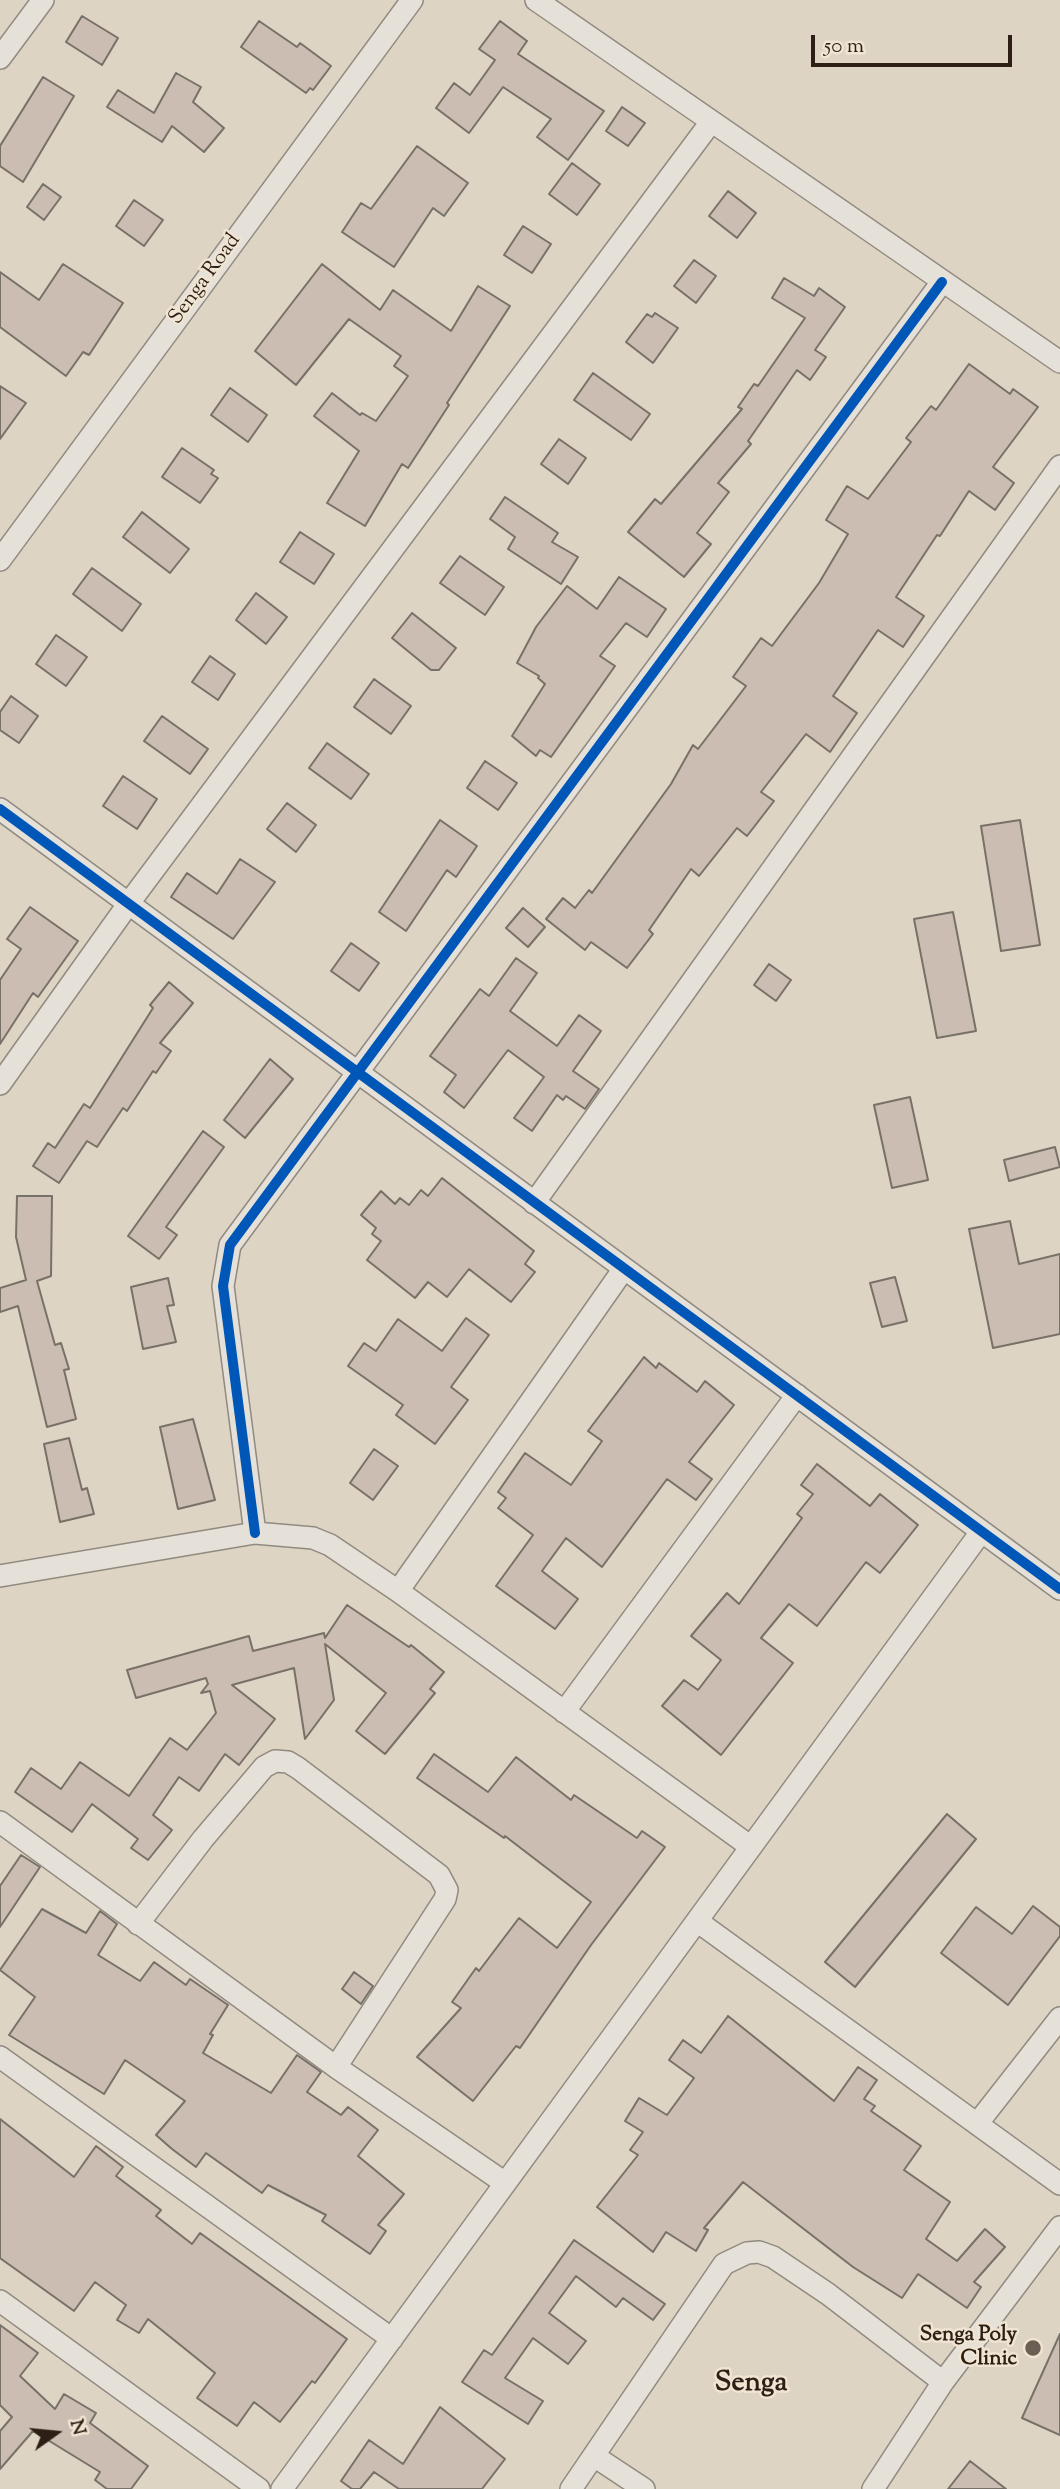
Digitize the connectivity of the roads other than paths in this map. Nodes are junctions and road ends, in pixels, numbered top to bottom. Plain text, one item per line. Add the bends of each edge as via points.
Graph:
1 (43, 0) edge
2 (412, 0) edge
3 (536, 0) edge
4 (0, 58) edge
5 (711, 122) junction
6 (942, 282) junction
7 (1060, 362) edge
8 (1060, 466) edge
9 (0, 560) edge
10 (0, 809) edge
11 (129, 903) junction
12 (356, 1073) junction
13 (0, 1084) edge
14 (534, 1203) junction
15 (623, 1270) junction
16 (797, 1395) junction
17 (981, 1532) junction
18 (255, 1533) junction
19 (0, 1576) edge
20 (1060, 1589) edge
21 (398, 1591) junction
22 (564, 1712) junction
23 (0, 1822) edge
24 (751, 1847) junction
25 (697, 1921) junction
26 (138, 1924) junction
27 (1060, 2018) edge
28 (0, 2057) edge
29 (336, 2067) junction
30 (977, 2124) junction
31 (505, 2183) junction
32 (1060, 2184) edge
33 (1060, 2227) edge
34 (0, 2301) edge
35 (392, 2339) junction
36 (943, 2382) junction
37 (594, 2456) junction
38 (259, 2489) edge
39 (282, 2489) edge
40 (571, 2489) edge
41 (644, 2489) edge
42 (873, 2489) edge

1 - 4 street
2 - 9 street, Senga Road
3 - 5 street
5 - 6 street
5 - 11 street
6 - 7 street
6 - 12 street
8 - 14 street
10 - 11 street
11 - 12 street
11 - 13 street
12 - 14 street
12 - 18 street via 235,1236 226,1256 222,1286
14 - 15 street
15 - 16 street
15 - 21 street
16 - 17 street
16 - 22 street
17 - 20 street
17 - 24 street
18 - 19 street
18 - 21 street via 313,1538
21 - 22 street
22 - 24 street
23 - 26 street
24 - 25 street
25 - 30 street
25 - 31 street
26 - 29 street
26 - 29 street via 264,1767 275,1761 298,1768 439,1875 447,1890
27 - 30 street
28 - 35 street
29 - 31 street
30 - 32 street
31 - 35 street
33 - 36 street
34 - 38 street
35 - 39 street
36 - 37 street via 773,2257 747,2252 724,2264
36 - 42 street
37 - 40 street
37 - 41 street

